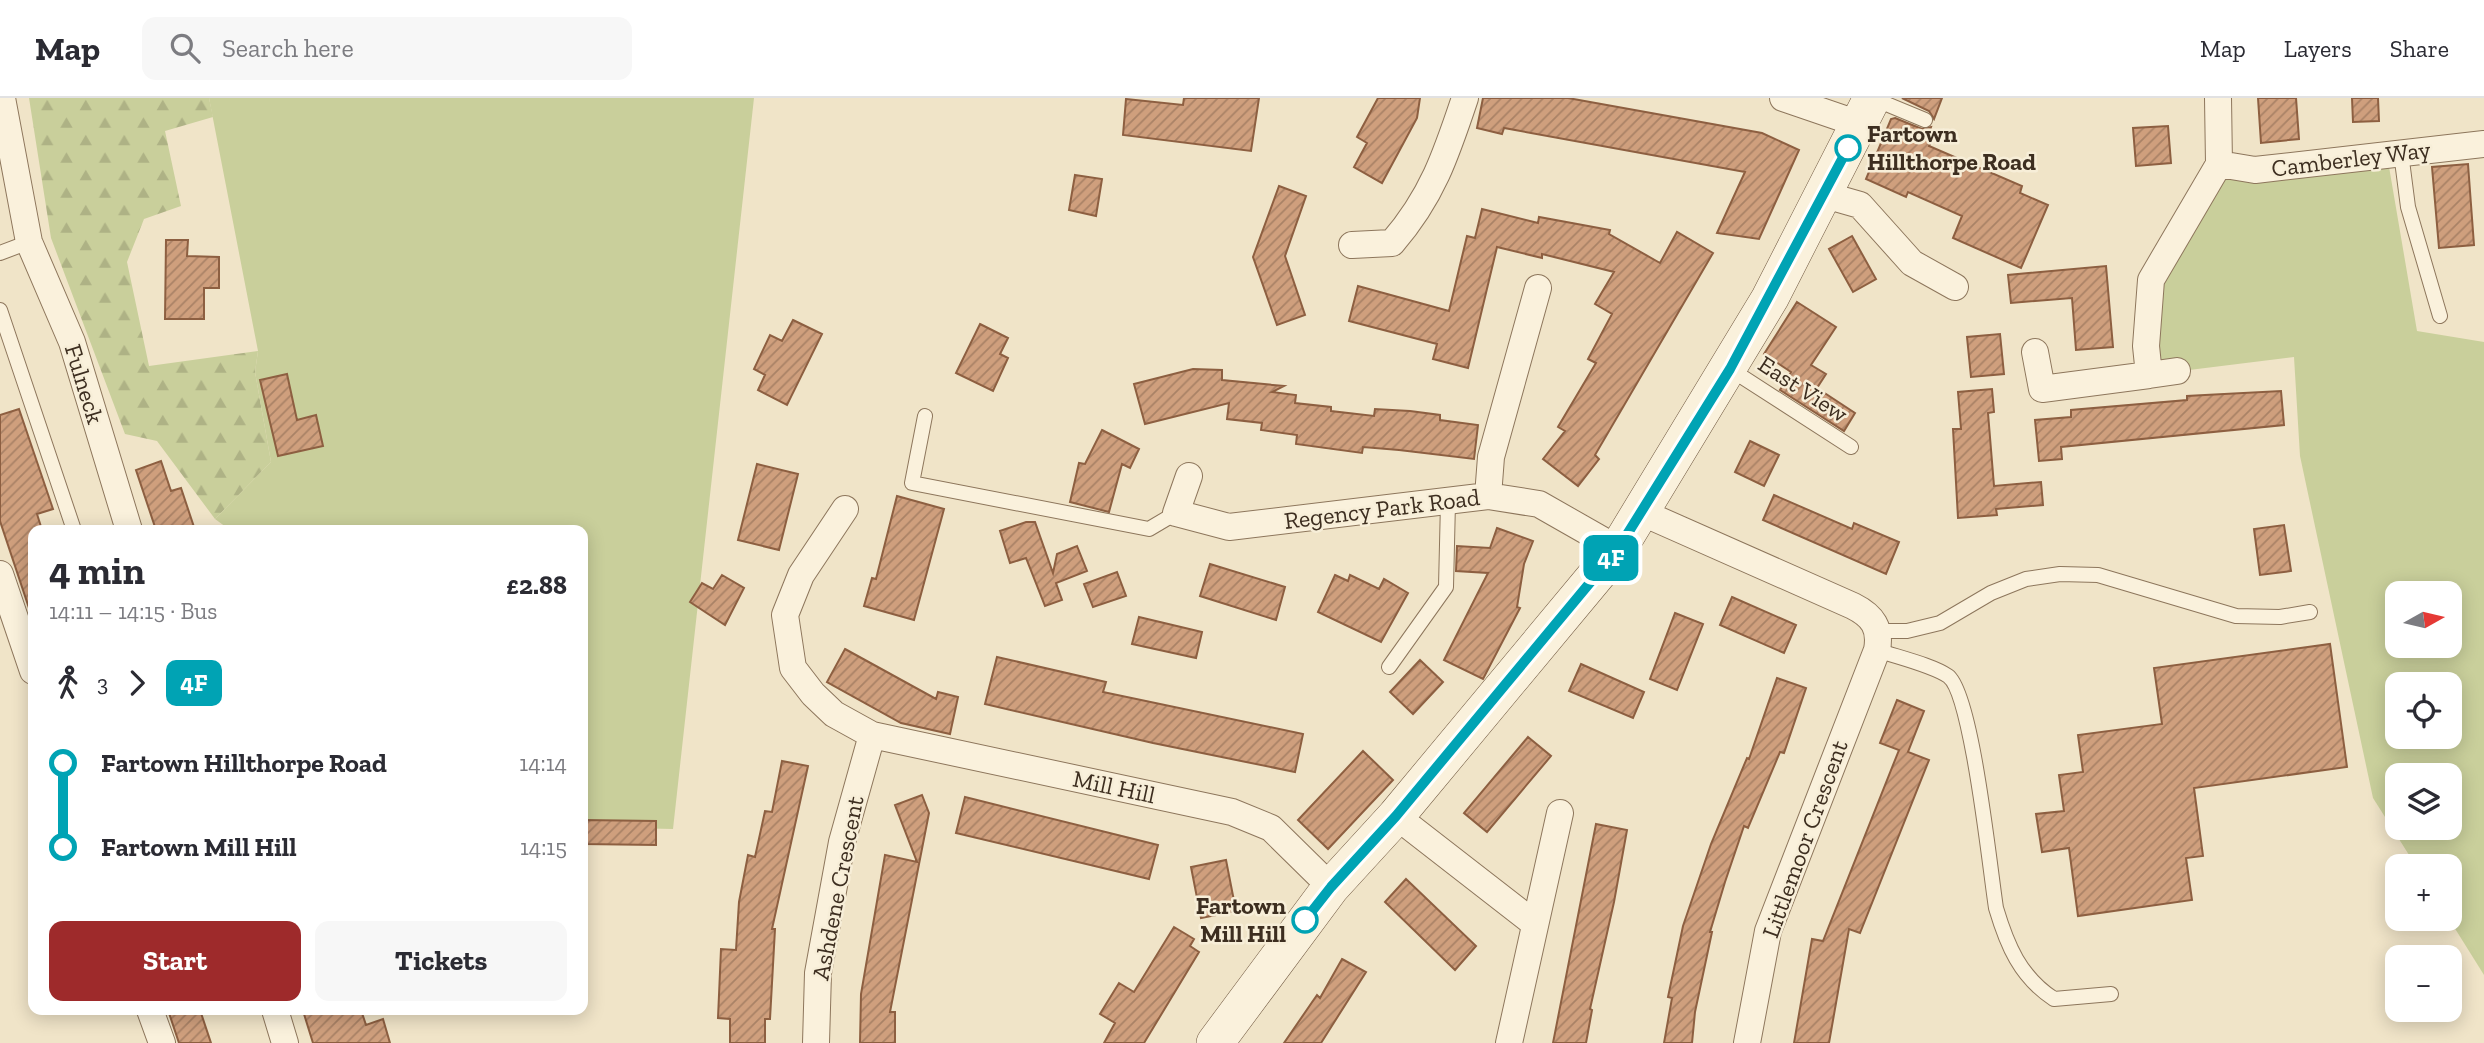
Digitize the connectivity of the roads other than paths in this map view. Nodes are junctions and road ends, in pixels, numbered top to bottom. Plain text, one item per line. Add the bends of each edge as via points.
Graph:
1 (2, 98) edge
2 (1465, 98) edge
3 (1783, 98) edge
4 (2218, 98) edge
5 (1868, 107) edge
6 (1924, 120) dead end
7 (2484, 144) edge
8 (2401, 153) junction
9 (2219, 164) junction
10 (1825, 195) junction
11 (29, 242) junction
12 (1352, 245) dead end
13 (0, 253) edge
14 (1955, 287) dead end
15 (1538, 288) dead end
16 (0, 310) edge
17 (2440, 316) dead end
18 (2035, 352) dead end
19 (1730, 369) junction
20 (2177, 372) dead end
21 (2149, 375) junction
22 (925, 416) dead end
23 (1851, 447) dead end
24 (1189, 476) dead end
25 (1488, 496) junction
26 (1448, 502) junction
27 (845, 509) dead end
28 (1176, 513) junction
29 (1643, 513) junction
30 (72, 525) edge
31 (127, 525) edge
32 (1618, 549) junction
33 (0, 574) edge
34 (2310, 612) dead end
35 (1878, 640) junction
36 (28, 656) edge
37 (1390, 667) dead end
38 (872, 735) junction
39 (1560, 813) dead end
40 (1396, 816) junction
41 (1331, 887) junction
42 (1535, 924) junction
43 (2112, 994) dead end
44 (152, 1015) edge
45 (277, 1015) edge
46 (162, 1043) edge
47 (285, 1043) edge
48 (816, 1043) edge
49 (1215, 1043) edge
50 (1509, 1043) edge
51 (1747, 1043) edge

1 - 11 street, Fulneck
2 - 12 street via 1447,152 1418,213 1392,243
3 - 5 street
4 - 9 street
5 - 6 lane
5 - 10 street
7 - 8 street, Camberley Way
8 - 9 street, Camberley Way via 2255,170
8 - 17 lane via 2409,207
9 - 21 street via 2151,280
10 - 14 street via 1860,205 1912,263
10 - 19 street
11 - 13 lane
11 - 31 street, Fulneck via 72,342
15 - 25 street via 1492,457
16 - 30 lane
18 - 21 street via 2042,388
19 - 23 lane, East View
19 - 29 street
20 - 21 street
22 - 28 lane via 912,483 1149,529
24 - 28 street
25 - 26 street, Regency Park Road
25 - 32 street, Regency Park Road via 1539,504
26 - 28 street, Regency Park Road via 1229,527
26 - 37 lane via 1446,587
27 - 38 street, Mill Hill via 834,545 801,575 785,615 793,668 834,714
29 - 32 street
29 - 35 street via 1866,612
32 - 40 street
33 - 36 street
34 - 35 lane via 2236,616 2098,575 2060,574 2026,579 1931,626
35 - 43 lane via 1948,676 1957,688 1968,721 1996,908 2020,968 2054,999
35 - 51 street, Littlemoor Crescent via 1768,931
38 - 41 street, Mill Hill via 1233,812 1271,828
38 - 48 street, Ashdene Crescent via 839,855 818,974
39 - 42 street
40 - 41 street
40 - 42 street
41 - 49 street
42 - 50 street
44 - 46 street
45 - 47 street

